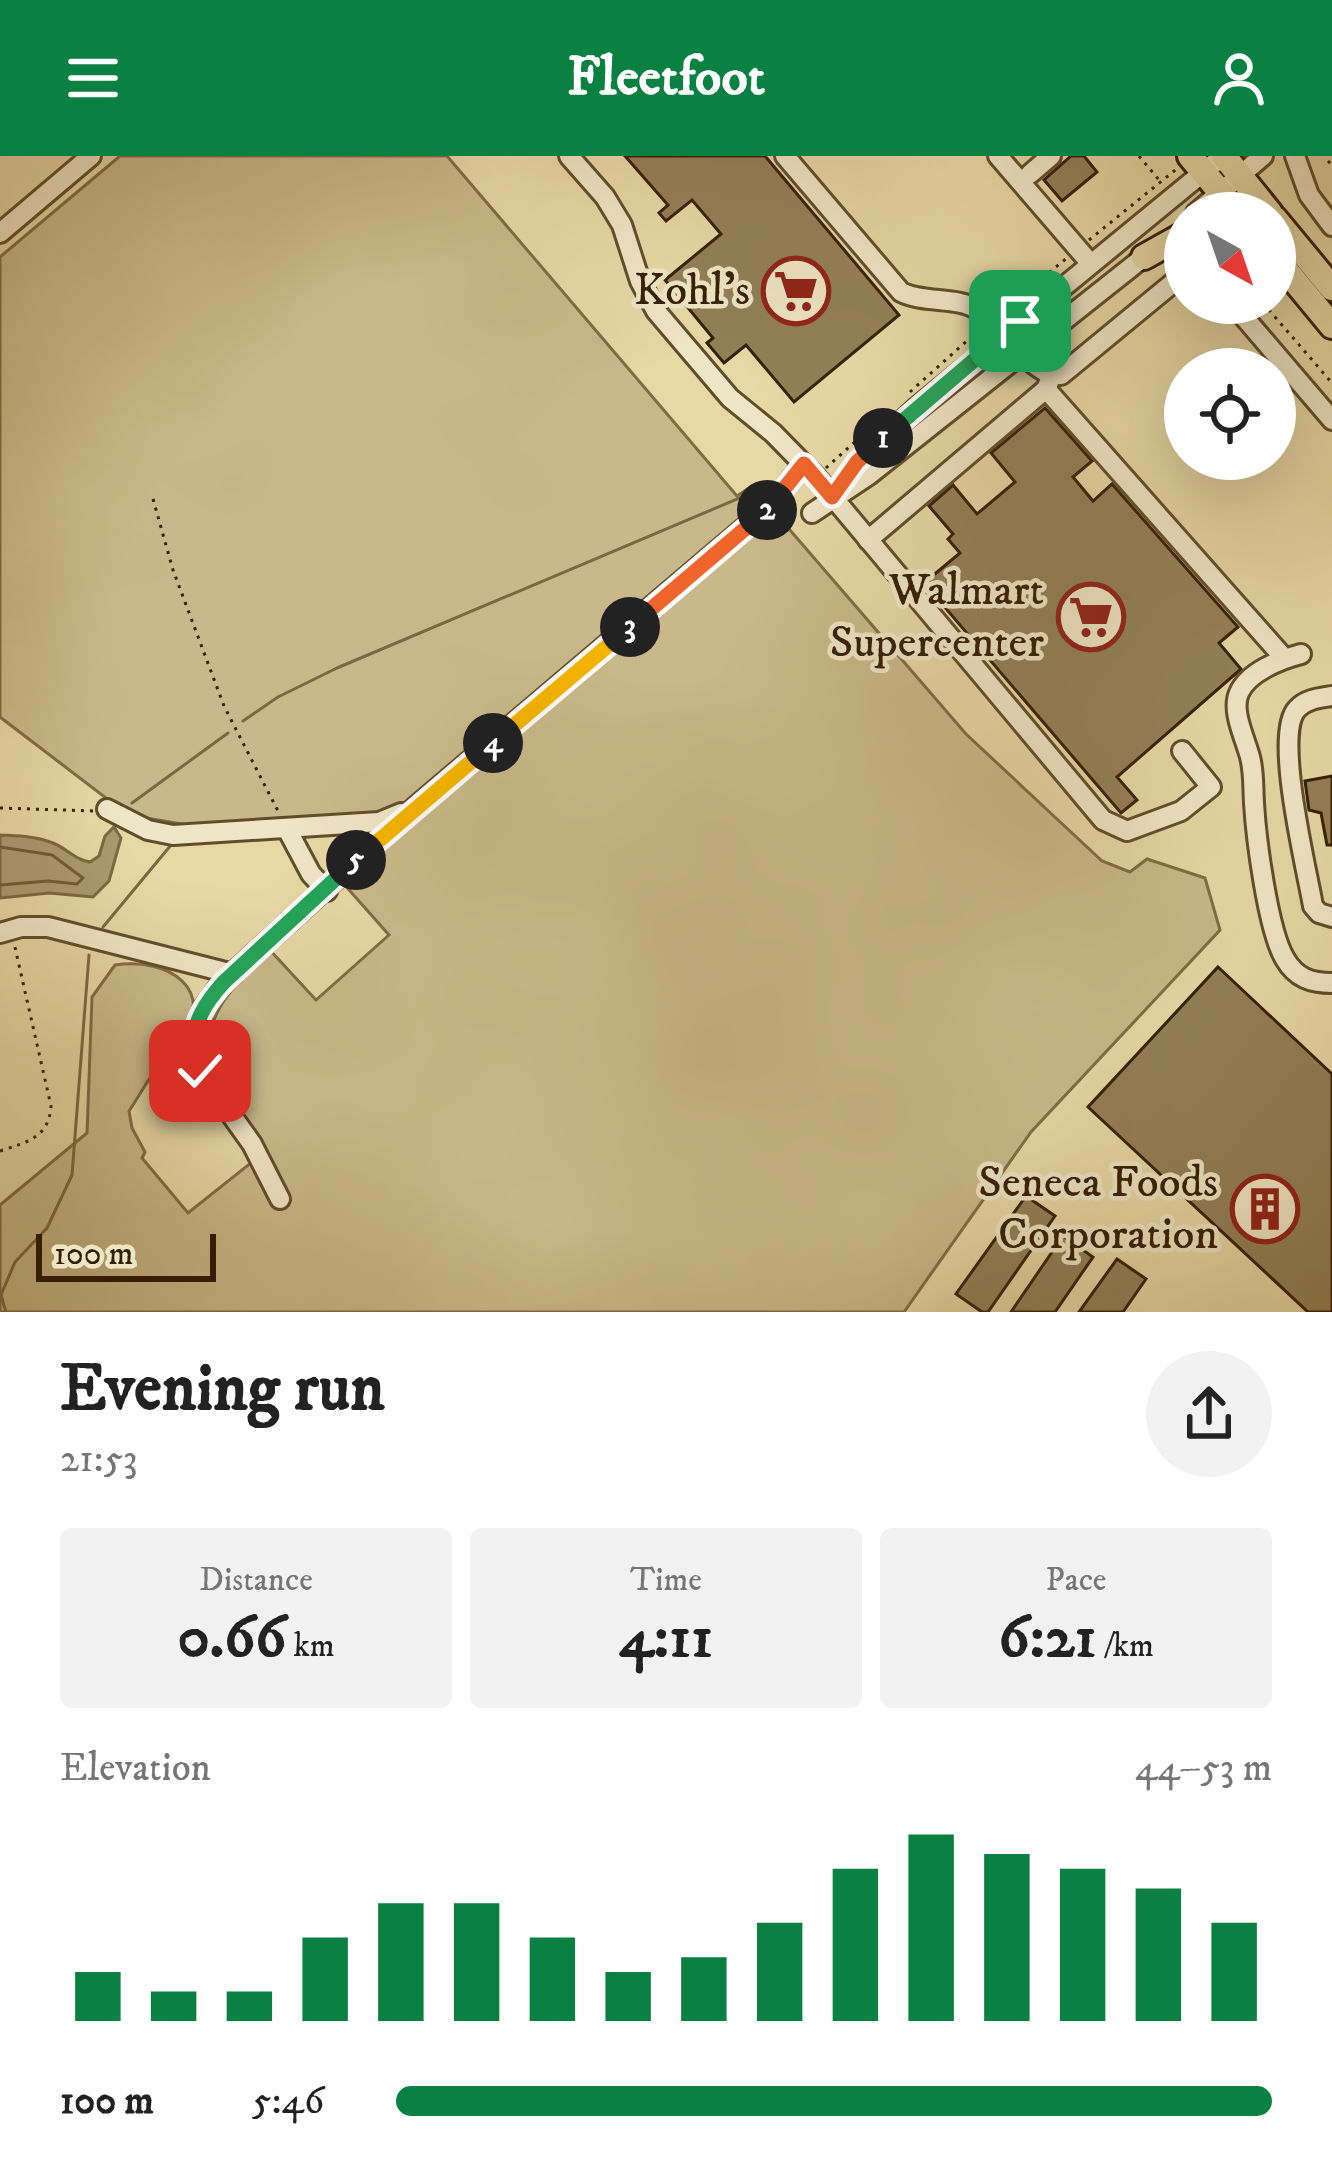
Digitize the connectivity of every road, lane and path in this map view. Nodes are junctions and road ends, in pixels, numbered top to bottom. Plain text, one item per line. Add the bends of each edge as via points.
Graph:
1 (569, 156) edge
2 (785, 156) edge
3 (998, 156) edge
4 (1051, 156) edge
5 (1139, 156) edge
6 (1263, 156) edge
7 (1294, 156) edge
8 (87, 157) edge
9 (1203, 162) edge
10 (1030, 174) dead end
11 (1160, 182) junction
12 (1231, 185) junction
13 (1222, 192) edge
14 (1233, 192) edge
15 (1240, 192) edge
16 (1077, 216) dead end
17 (1332, 226) edge
18 (0, 232) edge
19 (1063, 234) junction
20 (1164, 240) edge
21 (1296, 244) edge
22 (1164, 246) edge
23 (1084, 257) junction
24 (1144, 257) junction
25 (1296, 282) edge
26 (1332, 288) edge
27 (1164, 290) edge
28 (1250, 324) edge
29 (1281, 324) edge
30 (1332, 326) edge
31 (996, 328) junction
32 (1023, 356) junction
33 (1049, 382) junction
34 (1332, 383) edge
35 (1332, 420) edge
36 (804, 464) junction
37 (832, 497) junction
38 (153, 500) dead end
39 (812, 513) dead end
40 (868, 540) junction
41 (1332, 696) edge
42 (1183, 751) dead end
43 (0, 808) edge
44 (414, 808) junction
45 (107, 809) joint
46 (287, 829) junction
47 (327, 891) junction
48 (1332, 917) edge
49 (7, 931) edge
50 (233, 974) junction
51 (1332, 983) edge
52 (0, 1151) edge
53 (280, 1199) dead end

1 - 36 street via 622,225 656,311 730,398
2 - 31 street via 902,292 974,307
3 - 19 street
4 - 10 street
5 - 11 path
6 - 12 street
7 - 17 street
8 - 18 street
9 - 11 path
9 - 12 main road
9 - 23 street
11 - 23 path
12 - 13 street
12 - 14 main road
12 - 15 main road
16 - 19 street
19 - 23 street
20 - 24 street
21 - 26 main road
22 - 24 main road
23 - 31 street
23 - 31 path
24 - 32 street
25 - 30 main road
27 - 33 street
28 - 35 street
29 - 34 path
31 - 32 street
31 - 37 street via 857,462
32 - 33 street
32 - 37 street
33 - 40 street
33 - 51 street via 1292,656 1244,686 1237,709 1276,940 1296,974
36 - 37 street
36 - 44 street via 727,545
37 - 39 street
37 - 40 street
38 - 46 path via 217,689
40 - 42 street via 1103,820 1127,831 1181,812 1211,787
41 - 48 street via 1295,711 1288,730 1313,906
43 - 45 path
44 - 46 street via 379,822
44 - 47 street
45 - 46 street via 173,836
46 - 47 street
47 - 50 street
49 - 50 street via 48,927
49 - 52 path via 51,1106 40,1136
50 - 53 street via 203,1009 192,1044 200,1071

